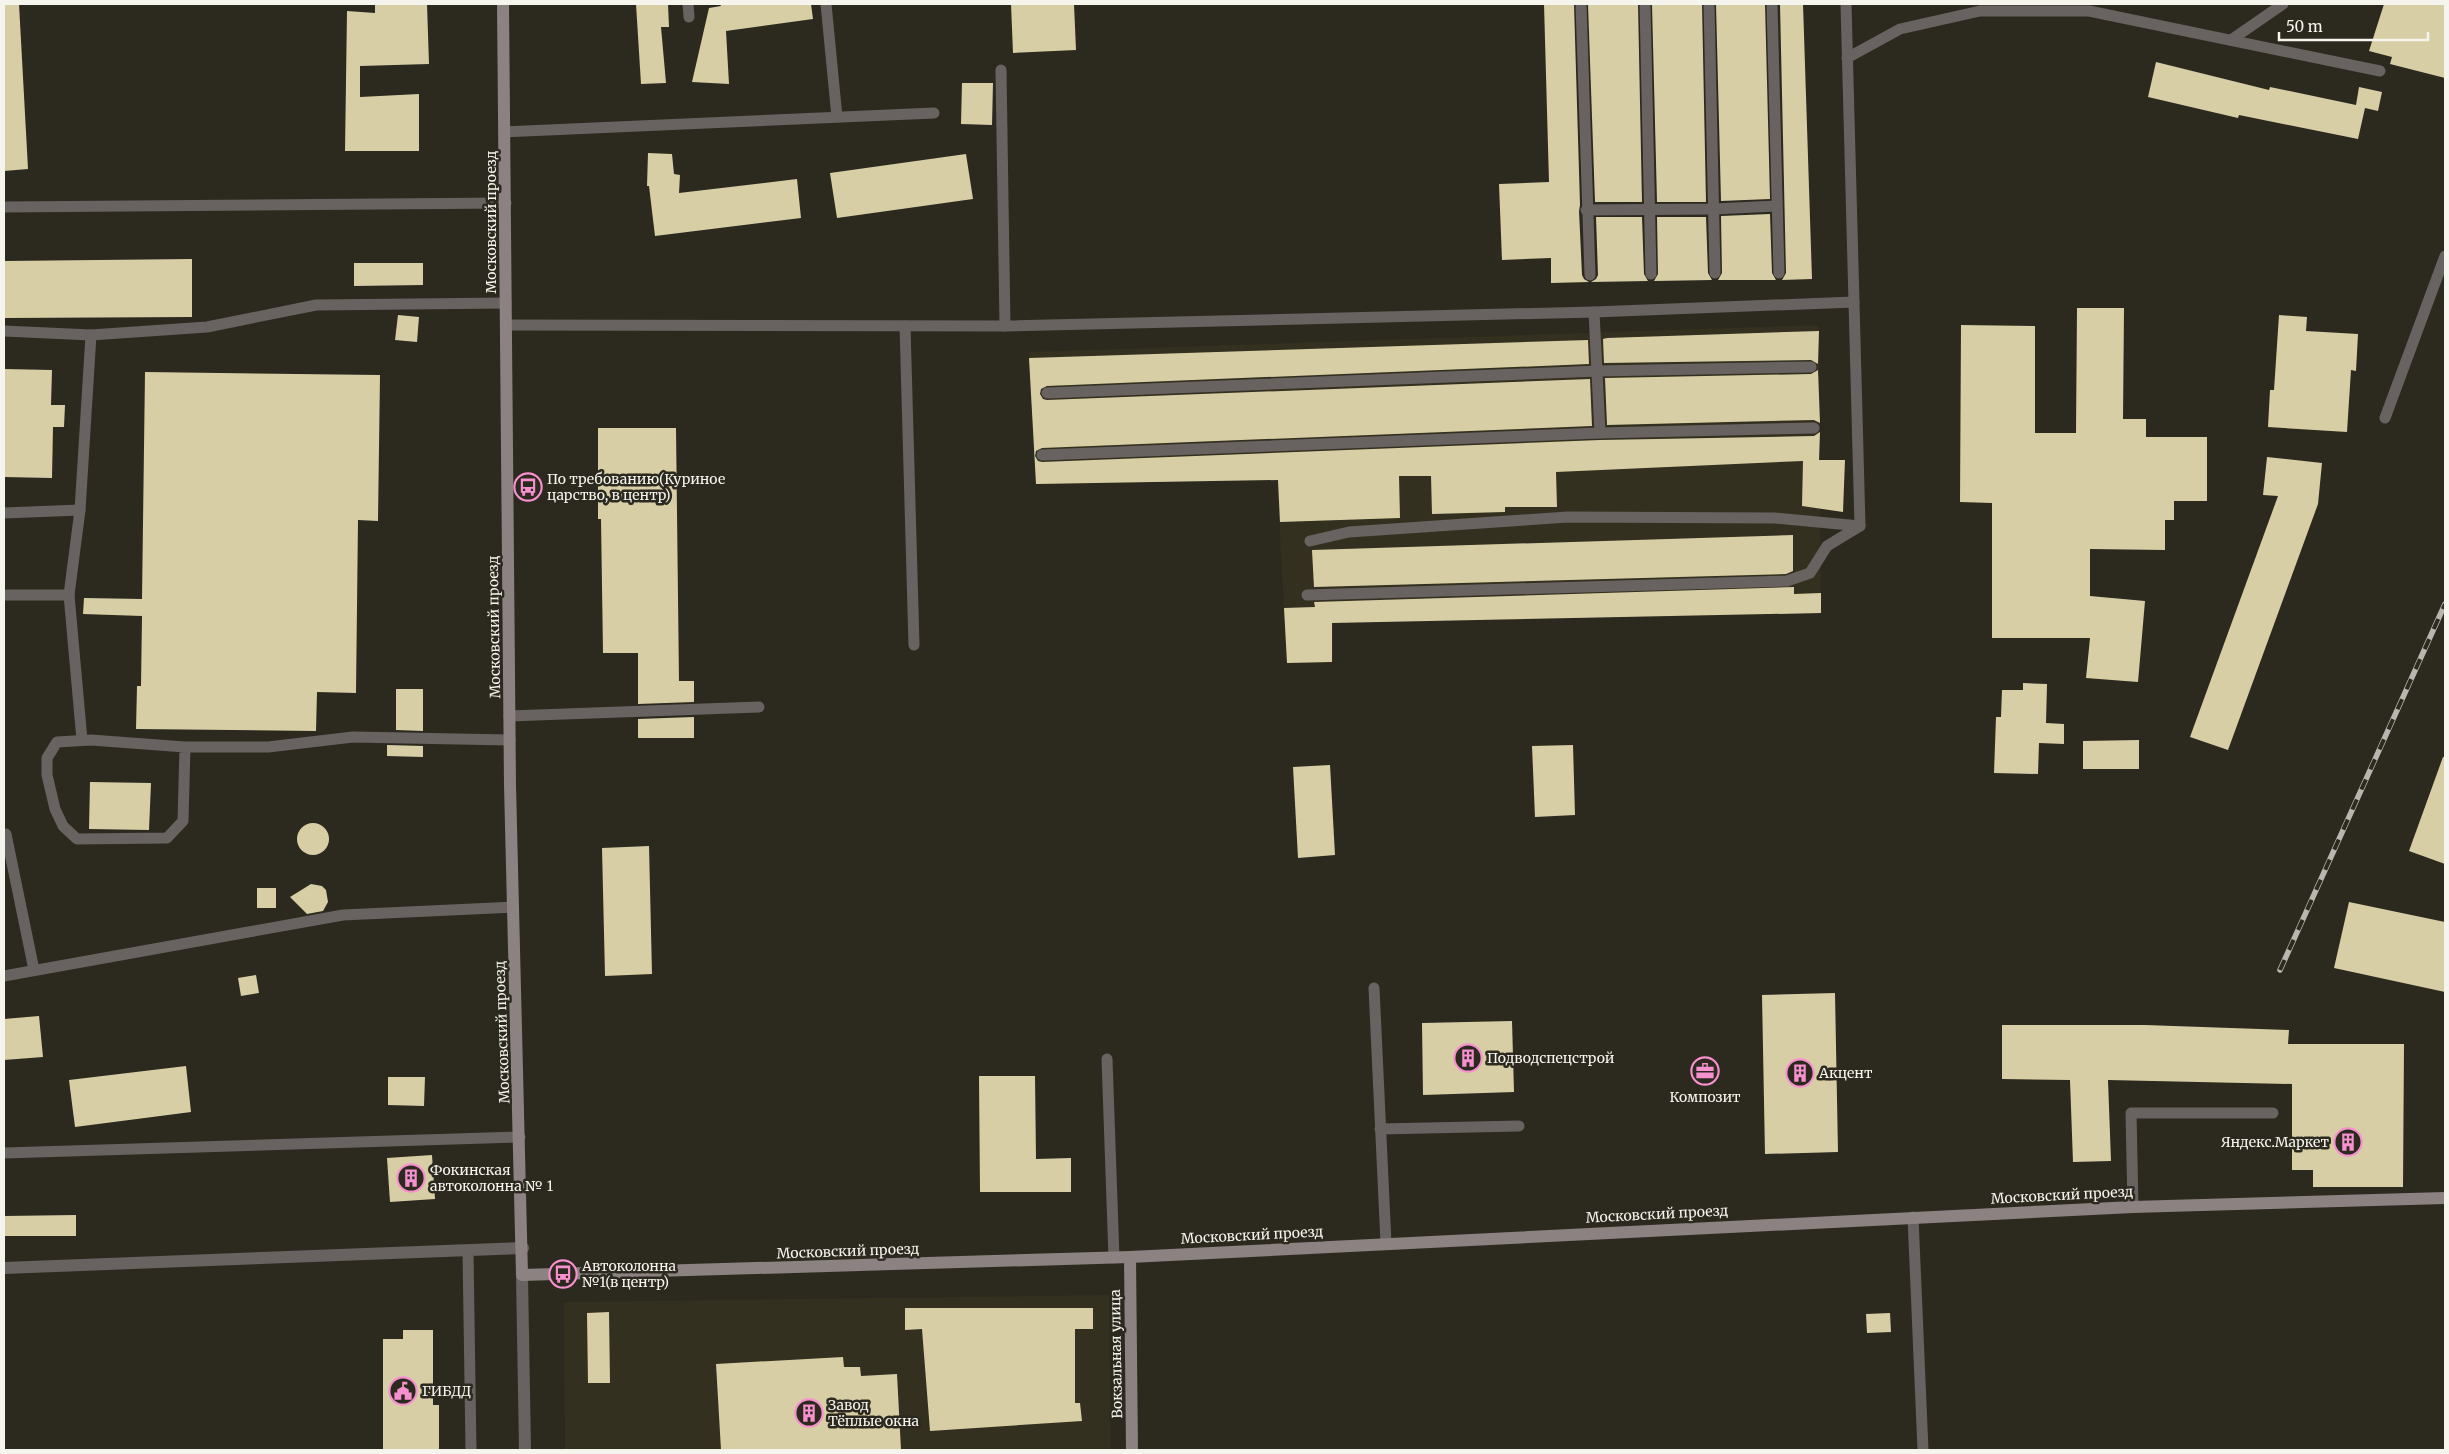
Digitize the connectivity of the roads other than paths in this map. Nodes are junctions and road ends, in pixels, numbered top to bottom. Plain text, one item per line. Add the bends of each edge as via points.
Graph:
1 (503, 4) edge
2 (688, 4) edge
3 (826, 4) edge
4 (1581, 4) edge
5 (1645, 4) edge
6 (1709, 4) edge
7 (1772, 4) edge
8 (1846, 4) edge
9 (2283, 4) edge
10 (689, 17) dead end
11 (2231, 40) junction
12 (1846, 58) junction
13 (1001, 70) dead end
14 (2380, 71) dead end
15 (934, 113) dead end
16 (837, 117) junction
17 (505, 132) junction
18 (506, 203) junction
19 (1776, 206) junction
20 (4, 207) edge
21 (1714, 209) junction
22 (1586, 210) junction
23 (1650, 210) junction
24 (2445, 256) edge
25 (1715, 273) dead end
26 (1779, 273) dead end
27 (1651, 274) dead end
28 (1590, 275) dead end
29 (1854, 302) junction
30 (506, 303) junction
31 (1594, 312) junction
32 (506, 325) junction
33 (905, 326) junction
34 (1005, 326) junction
35 (4, 331) edge
36 (91, 335) junction
37 (1811, 366) dead end
38 (1598, 371) junction
39 (1047, 393) dead end
40 (2385, 418) dead end
41 (1814, 428) dead end
42 (1600, 433) junction
43 (1042, 455) dead end
44 (80, 510) junction
45 (4, 513) edge
46 (1860, 526) junction
47 (1310, 541) dead end
48 (4, 595) edge
49 (1307, 595) dead end
50 (69, 596) junction
51 (914, 644) dead end
52 (759, 707) dead end
53 (510, 716) junction
54 (82, 740) junction
55 (510, 740) junction
56 (186, 747) junction
57 (6, 834) dead end
58 (514, 907) junction
59 (34, 970) junction
60 (4, 976) edge
61 (1374, 988) dead end
62 (1107, 1059) dead end
63 (2273, 1113) dead end
64 (1519, 1126) dead end
65 (1380, 1129) junction
66 (520, 1137) junction
67 (4, 1154) edge
68 (2445, 1198) edge
69 (2133, 1207) junction
70 (1913, 1217) junction
71 (1386, 1243) junction
72 (523, 1248) junction
73 (468, 1251) junction
74 (1130, 1257) junction
75 (1114, 1258) junction
76 (4, 1268) edge
77 (522, 1275) junction
78 (471, 1450) edge
79 (525, 1450) edge
80 (1132, 1450) edge
81 (1924, 1450) edge

1 - 17 street, Московский проезд
2 - 10 lane
3 - 16 lane
4 - 22 lane
5 - 23 lane
6 - 21 lane
7 - 19 lane
8 - 12 lane
9 - 11 lane
11 - 12 lane via 2089,10 1980,11 1900,29
11 - 14 lane
12 - 29 lane
13 - 34 lane
15 - 16 lane
16 - 17 lane
17 - 18 street, Московский проезд
18 - 20 lane
18 - 30 street, Московский проезд
19 - 21 lane
19 - 26 lane
21 - 23 lane
21 - 25 lane
22 - 23 lane
22 - 28 lane
23 - 27 lane
24 - 40 lane
29 - 31 lane
29 - 46 lane
30 - 32 street, Московский проезд
30 - 36 lane via 316,305 207,327
31 - 34 lane
31 - 38 lane
32 - 33 lane
32 - 53 street, Московский проезд
33 - 34 lane
33 - 51 lane
35 - 36 lane
36 - 44 lane
37 - 38 lane
38 - 39 lane
38 - 42 lane
41 - 42 lane
42 - 43 lane
44 - 45 lane
44 - 50 lane
46 - 47 lane via 1775,518 1568,517 1349,532
46 - 49 lane via 1827,546 1810,573 1787,581
48 - 50 lane
50 - 54 lane
52 - 53 lane
53 - 55 street, Московский проезд
54 - 56 lane
54 - 56 lane via 57,742 47,758 46,775 63,826 77,839 167,838 183,821
55 - 56 lane via 353,736 268,747
55 - 58 street, Московский проезд
57 - 59 lane
58 - 59 lane via 343,915
58 - 66 street, Московский проезд
59 - 60 lane
61 - 65 lane
62 - 75 lane
63 - 69 lane via 2131,1112
64 - 65 lane
65 - 71 lane
66 - 67 lane
66 - 72 street, Московский проезд
68 - 69 street, Московский проезд
69 - 70 street, Московский проезд
70 - 71 street, Московский проезд
70 - 81 lane
71 - 74 street, Московский проезд
72 - 73 street
72 - 77 street, Московский проезд
73 - 76 street
73 - 78 lane
74 - 75 street, Московский проезд
74 - 80 street, Вокзальная улица
75 - 77 street, Московский проезд
77 - 79 street

